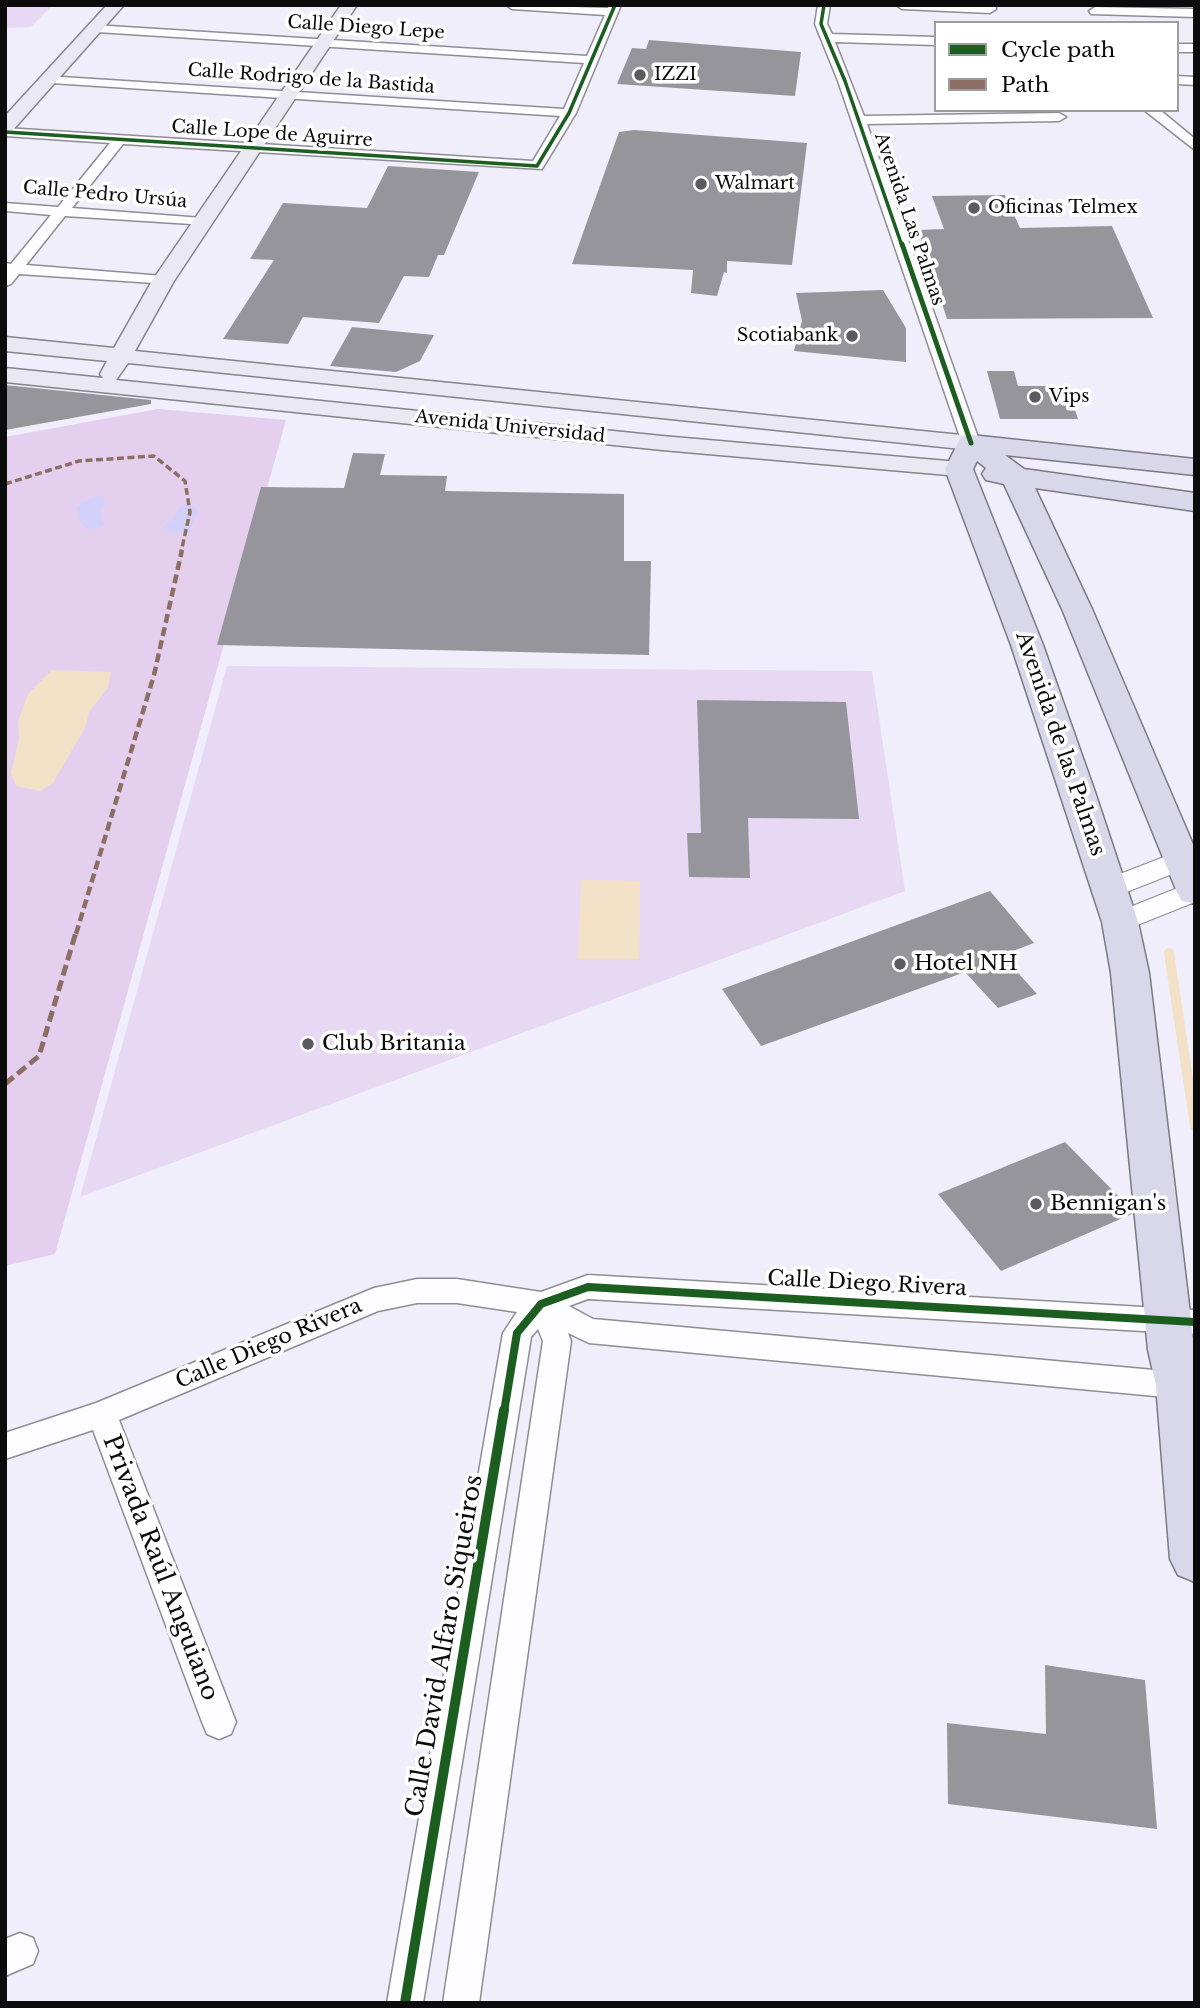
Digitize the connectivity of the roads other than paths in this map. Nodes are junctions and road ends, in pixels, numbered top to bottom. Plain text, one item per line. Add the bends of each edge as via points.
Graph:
1 (116, 5) edge
2 (349, 5) edge
3 (512, 5) edge
4 (824, 5) edge
5 (902, 5) edge
6 (990, 5) edge
7 (613, 9) edge
8 (1096, 13) edge
9 (1195, 13) edge
10 (97, 28) junction
11 (826, 37) junction
12 (934, 41) edge
13 (323, 43) junction
14 (592, 60) junction
15 (51, 79) junction
16 (288, 95) junction
17 (1154, 112) edge
18 (569, 113) junction
19 (1038, 114) edge
20 (1059, 117) dead end
21 (858, 120) junction
22 (1171, 128) junction
23 (1195, 128) edge
24 (5, 130) edge
25 (120, 139) junction
26 (1195, 146) edge
27 (252, 149) junction
28 (5, 206) edge
29 (61, 211) junction
30 (202, 222) junction
31 (9, 273) edge
32 (163, 281) junction
33 (5, 344) edge
34 (121, 356) junction
35 (5, 375) edge
36 (105, 385) junction
37 (965, 456) junction
38 (1195, 467) edge
39 (1015, 476) junction
40 (1195, 502) edge
41 (1187, 857) edge
42 (1195, 891) edge
43 (1114, 906) junction
44 (541, 1304) junction
45 (1181, 1320) edge
46 (1187, 1386) edge
47 (102, 1414) junction
48 (5, 1446) edge
49 (1195, 1559) edge
50 (219, 1722) dead end
51 (405, 2003) edge
52 (461, 2003) edge

1 - 10 main road
2 - 13 main road
3 - 7 street
4 - 11 street, Avenida Las Palmas via 821,24
5 - 6 street via 990,9
7 - 14 street
8 - 9 street
10 - 13 street, Calle Diego Lepe
10 - 15 main road
11 - 12 street
11 - 21 street, Avenida Las Palmas
13 - 14 street, Calle Diego Lepe
13 - 16 main road
14 - 18 street
15 - 16 street, Calle Rodrigo de la Bastida
15 - 24 main road
16 - 18 street, Calle Rodrigo de la Bastida
16 - 27 main road
17 - 22 street
18 - 27 street, Calle Lope de Aguirre via 537,166
19 - 20 street
19 - 21 street
21 - 37 street, Avenida Las Palmas
22 - 23 street
22 - 26 street
24 - 25 street, Calle Lope de Aguirre
25 - 27 street, Calle Lope de Aguirre
25 - 29 street
27 - 30 main road
28 - 29 street, Calle Pedro Ursúa
29 - 30 street, Calle Pedro Ursúa
29 - 31 street
30 - 32 main road
31 - 32 street
32 - 34 main road
33 - 34 main road, Avenida Universidad
34 - 36 main road
34 - 37 main road, Avenida Universidad
35 - 36 main road, Avenida Universidad
36 - 37 main road, Avenida Universidad via 662,443
37 - 38 main road
37 - 39 main road
37 - 43 main road, Avenida de las Palmas
39 - 40 main road
39 - 41 main road
41 - 42 main road
41 - 43 street
42 - 43 street
43 - 45 main road, Avenida de las Palmas via 1130,973
44 - 45 street, Calle Diego Rivera via 588,1287
44 - 46 street, Calle Diego Rivera via 589,1331
44 - 47 street, Calle Diego Rivera via 457,1291 417,1291 373,1300
44 - 51 street, Calle David Alfaro Siqueiros via 517,1333
44 - 52 street via 557,1341
45 - 46 main road, Avenida de las Palmas
46 - 49 main road, Avenida de las Palmas
47 - 48 street, Calle Diego Rivera
47 - 50 street, Privada Raúl Anguiano

